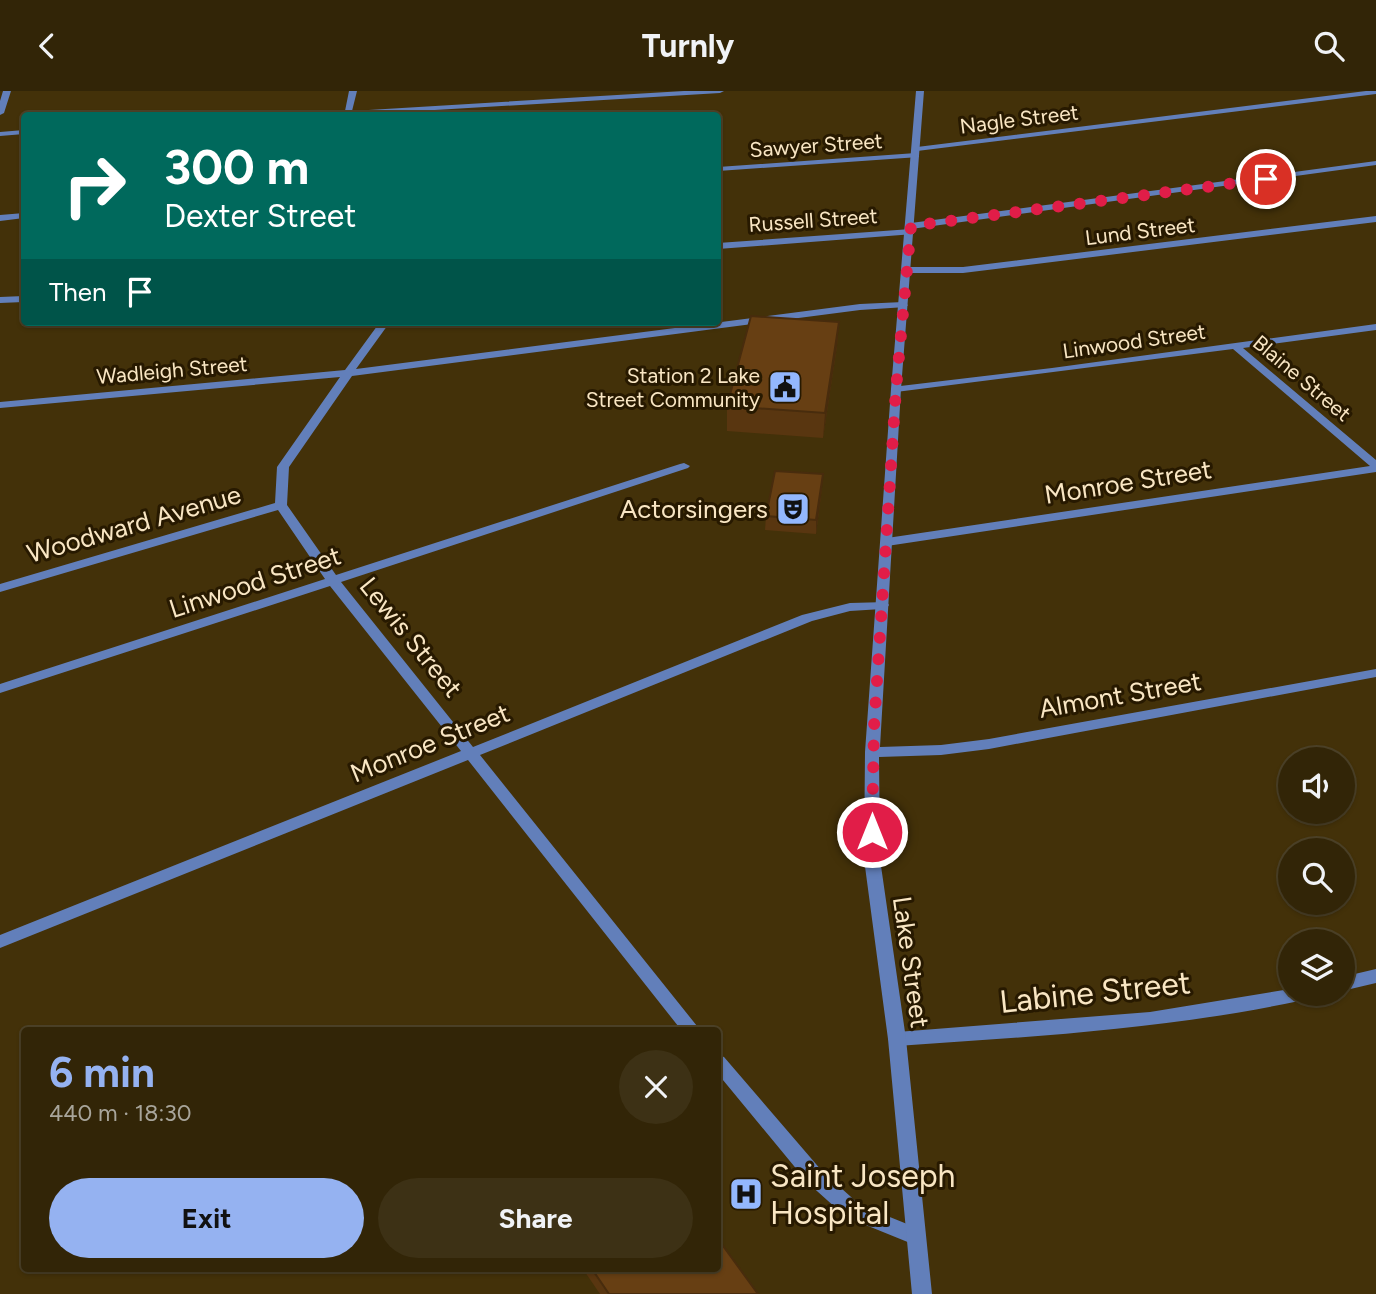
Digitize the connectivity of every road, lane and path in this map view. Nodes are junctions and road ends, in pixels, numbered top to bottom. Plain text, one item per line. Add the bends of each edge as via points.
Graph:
1 (7, 91) edge
2 (354, 91) edge
3 (720, 91) edge
4 (920, 91) edge
5 (1376, 92) edge
6 (349, 112) edge
7 (380, 112) edge
8 (0, 113) edge
9 (21, 132) edge
10 (0, 134) edge
11 (916, 152) junction
12 (1376, 163) edge
13 (721, 169) edge
14 (21, 216) edge
15 (0, 218) edge
16 (1376, 219) edge
17 (911, 229) junction
18 (721, 246) edge
19 (907, 270) junction
20 (21, 299) edge
21 (0, 300) edge
22 (903, 305) junction
23 (721, 325) edge
24 (382, 326) edge
25 (715, 326) edge
26 (1376, 327) edge
27 (1235, 346) junction
28 (348, 374) junction
29 (896, 389) junction
30 (0, 405) edge
31 (684, 466) dead end
32 (1376, 467) edge
33 (281, 505) junction
34 (887, 542) junction
35 (333, 581) junction
36 (0, 588) edge
37 (882, 605) junction
38 (1376, 673) edge
39 (0, 689) edge
40 (872, 752) junction
41 (470, 753) junction
42 (0, 941) edge
43 (1376, 976) edge
44 (1355, 981) edge
45 (1278, 999) edge
46 (689, 1027) edge
47 (897, 1039) junction
48 (721, 1066) edge
49 (915, 1236) junction
50 (922, 1294) edge

1 - 8 street
2 - 6 street
3 - 7 street
4 - 11 street, Lake Street
5 - 11 street, Nagle Street
9 - 10 street
11 - 13 street, Sawyer Street
11 - 17 street, Lake Street
12 - 17 street, Russell Street
14 - 15 street
16 - 19 street, Lund Street via 963,270
17 - 18 street, Russell Street
17 - 19 street, Lake Street
19 - 22 street, Lake Street
20 - 21 street
22 - 23 street, Wadleigh Street
22 - 29 street, Lake Street
24 - 28 street
25 - 28 street, Wadleigh Street
26 - 27 street, Linwood Street
27 - 29 street, Linwood Street
27 - 32 street, Blaine Street
28 - 30 street, Wadleigh Street
28 - 33 street via 292,451 284,467
29 - 34 street, Lake Street
31 - 35 street, Linwood Street
32 - 34 street, Monroe Street
33 - 35 street, Lewis Street
33 - 36 street, Woodward Avenue
34 - 37 street, Lake Street
35 - 39 street, Linwood Street
35 - 41 street, Lewis Street
37 - 40 street, Lake Street
37 - 41 street, Monroe Street via 807,618
38 - 40 street, Almont Street via 989,744
40 - 47 street, Lake Street via 872,859
41 - 42 street, Monroe Street
41 - 46 street, Lewis Street
43 - 44 street
45 - 47 street, Labine Street via 1129,1022
47 - 49 street, Lake Street
48 - 49 street via 815,1177 853,1211
49 - 50 street, Lake Street

